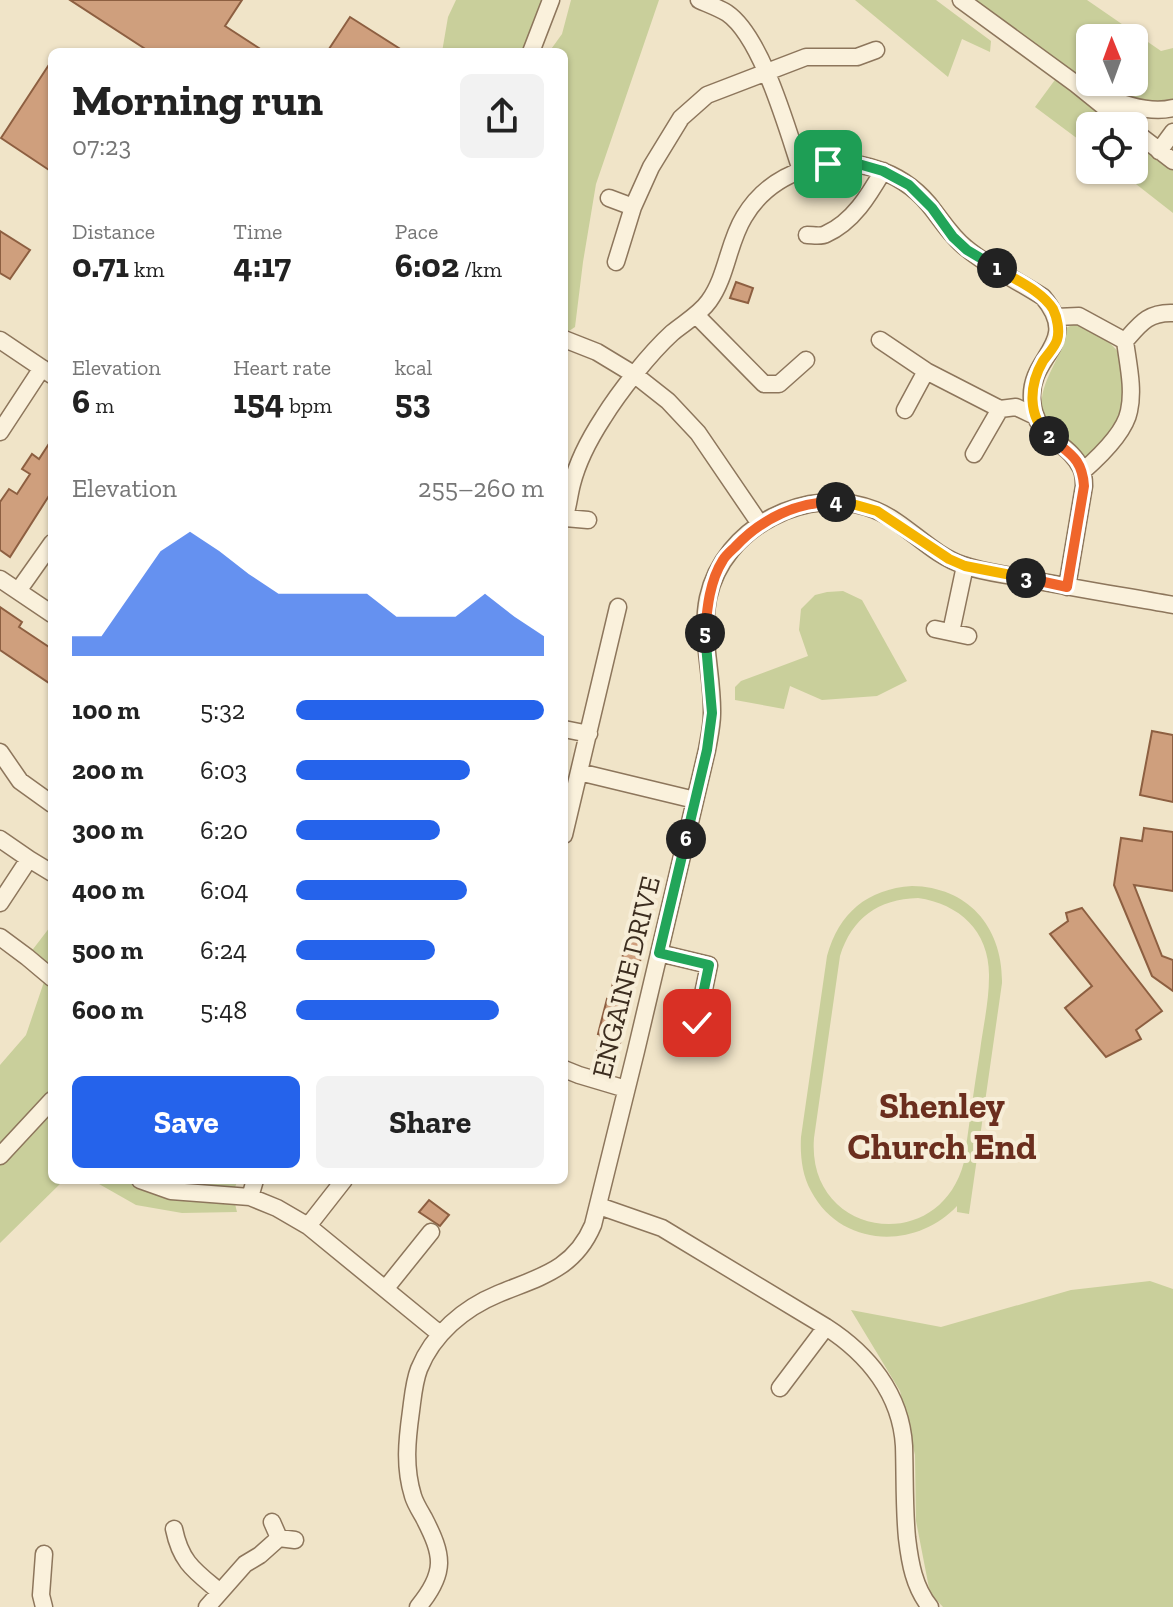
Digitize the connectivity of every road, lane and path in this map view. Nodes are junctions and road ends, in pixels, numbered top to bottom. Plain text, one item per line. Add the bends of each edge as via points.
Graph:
1 (551, 0) edge
2 (699, 0) edge
3 (961, 0) edge
4 (533, 48) edge
5 (876, 50) dead end
6 (766, 73) junction
7 (1076, 84) edge
8 (1091, 96) edge
9 (1102, 96) edge
10 (1173, 108) edge
11 (1111, 112) edge
12 (1173, 132) edge
13 (1148, 142) edge
14 (1166, 156) edge
15 (801, 170) junction
16 (883, 171) junction
17 (609, 198) dead end
18 (633, 207) junction
19 (807, 235) dead end
20 (616, 262) dead end
21 (1173, 313) edge
22 (696, 315) junction
23 (1056, 317) junction
24 (0, 340) edge
25 (880, 340) dead end
26 (568, 341) edge
27 (1125, 341) junction
28 (806, 360) dead end
29 (926, 371) junction
30 (47, 372) edge
31 (635, 375) junction
32 (1000, 409) junction
33 (905, 410) dead end
34 (1035, 416) junction
35 (0, 432) edge
36 (974, 454) dead end
37 (1083, 471) junction
38 (568, 504) edge
39 (568, 518) edge
40 (588, 520) dead end
41 (760, 524) junction
42 (48, 549) edge
43 (965, 566) junction
44 (0, 579) edge
45 (1067, 587) junction
46 (18, 591) junction
47 (1173, 605) edge
48 (618, 607) dead end
49 (48, 611) edge
50 (968, 636) dead end
51 (568, 730) edge
52 (589, 734) junction
53 (0, 752) edge
54 (579, 772) junction
55 (695, 800) junction
56 (48, 801) edge
57 (568, 818) edge
58 (0, 839) edge
59 (29, 859) junction
60 (48, 871) edge
61 (0, 903) edge
62 (0, 937) edge
63 (659, 953) junction
64 (48, 975) edge
65 (697, 1023) dead end
66 (568, 1071) edge
67 (626, 1089) junction
68 (48, 1109) edge
69 (0, 1156) edge
70 (151, 1184) edge
71 (254, 1184) edge
72 (341, 1184) edge
73 (250, 1197) junction
74 (599, 1206) junction
75 (308, 1226) junction
76 (431, 1232) dead end
77 (386, 1288) junction
78 (826, 1327) junction
79 (440, 1334) junction
80 (780, 1388) dead end
81 (272, 1522) dead end
82 (174, 1529) dead end
83 (44, 1554) dead end
84 (220, 1592) junction
85 (925, 1605) edge
86 (44, 1607) edge
87 (207, 1607) edge
88 (418, 1607) edge

1 - 4 street
2 - 6 street via 728,13 744,30
3 - 7 street
5 - 6 street via 857,57 806,57
6 - 15 street
6 - 18 street via 707,95 681,118
8 - 11 street
9 - 10 street via 1124,106
12 - 14 street
13 - 14 street
15 - 16 street via 855,163
15 - 22 street via 777,181 743,218 720,281
16 - 19 street via 846,221 824,236
16 - 23 street via 909,185 967,250 1043,297
17 - 18 street
18 - 20 street
21 - 27 street via 1144,320
22 - 28 street via 764,384 779,384
22 - 31 street
23 - 27 street via 1079,316
23 - 34 street via 1057,340 1034,382
24 - 30 street
25 - 29 street
26 - 31 street
27 - 37 street via 1129,413 1102,454
29 - 32 street
29 - 33 street
30 - 35 street
31 - 38 street via 585,448
31 - 41 street via 698,433
32 - 34 street via 1016,407
32 - 36 street
34 - 37 street
37 - 45 street
39 - 40 street
41 - 43 street, ENGAINE DRIVE via 812,504 849,503 877,511
41 - 55 street, ENGAINE DRIVE via 722,561 708,597 705,635 712,713
42 - 46 street
43 - 45 street, ENGAINE DRIVE
43 - 50 street via 943,630
44 - 46 street
45 - 47 street, ENGAINE DRIVE
46 - 49 street
48 - 52 street
51 - 52 street
52 - 54 street
53 - 56 street via 20,781
54 - 55 street
54 - 57 street
55 - 63 street, ENGAINE DRIVE
58 - 59 street
59 - 60 street
59 - 61 street
62 - 64 street
63 - 65 street via 709,965
63 - 67 street, ENGAINE DRIVE
66 - 67 street
67 - 74 street, ENGAINE DRIVE
68 - 69 street
70 - 73 street via 171,1191
71 - 73 street
72 - 75 street
73 - 75 street
74 - 78 street via 662,1228
74 - 79 street, ENGAINE DRIVE via 586,1241 573,1256 554,1271 470,1309
75 - 77 street
76 - 77 street
77 - 79 street
78 - 80 street
78 - 85 street via 868,1360 897,1410 904,1442 909,1555
79 - 88 street via 414,1384 406,1447 413,1497 440,1559 434,1583
81 - 84 street via 287,1539 245,1564
82 - 84 street via 188,1565
83 - 86 street
84 - 87 street

